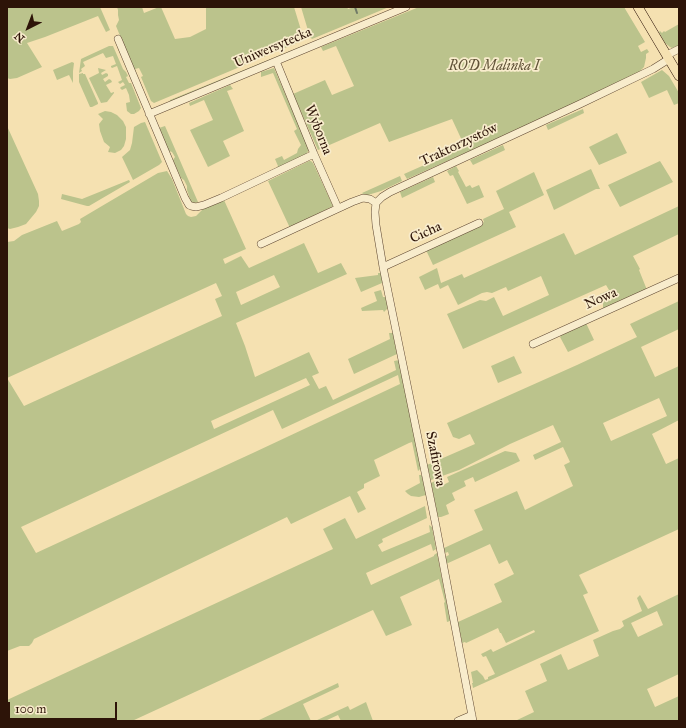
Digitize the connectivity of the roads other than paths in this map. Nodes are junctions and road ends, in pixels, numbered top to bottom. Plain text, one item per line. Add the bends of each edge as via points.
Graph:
1 (406, 7) edge
2 (638, 7) edge
3 (118, 39) dead end
4 (679, 49) edge
5 (668, 57) junction
6 (276, 61) junction
7 (679, 76) edge
8 (149, 114) junction
9 (314, 154) junction
10 (376, 203) junction
11 (338, 208) junction
12 (479, 223) dead end
13 (261, 244) dead end
14 (383, 267) junction
15 (679, 278) edge
16 (533, 344) dead end
17 (473, 718) edge
18 (458, 721) edge

1 - 6 street, Uniwersytecka
2 - 5 main road
3 - 8 street
4 - 5 street, Traktorzystów
5 - 7 main road
5 - 10 street, Traktorzystów via 654,69 390,192
6 - 8 street, Uniwersytecka
6 - 9 street, Wyborna
8 - 9 street via 184,198 191,206 204,205 221,198
9 - 11 street, Wyborna
10 - 11 street via 363,198
10 - 14 street, Szafirowa via 376,225
11 - 13 street
12 - 14 street, Cicha
14 - 17 street, Szafirowa
15 - 16 street, Nowa
17 - 18 street

